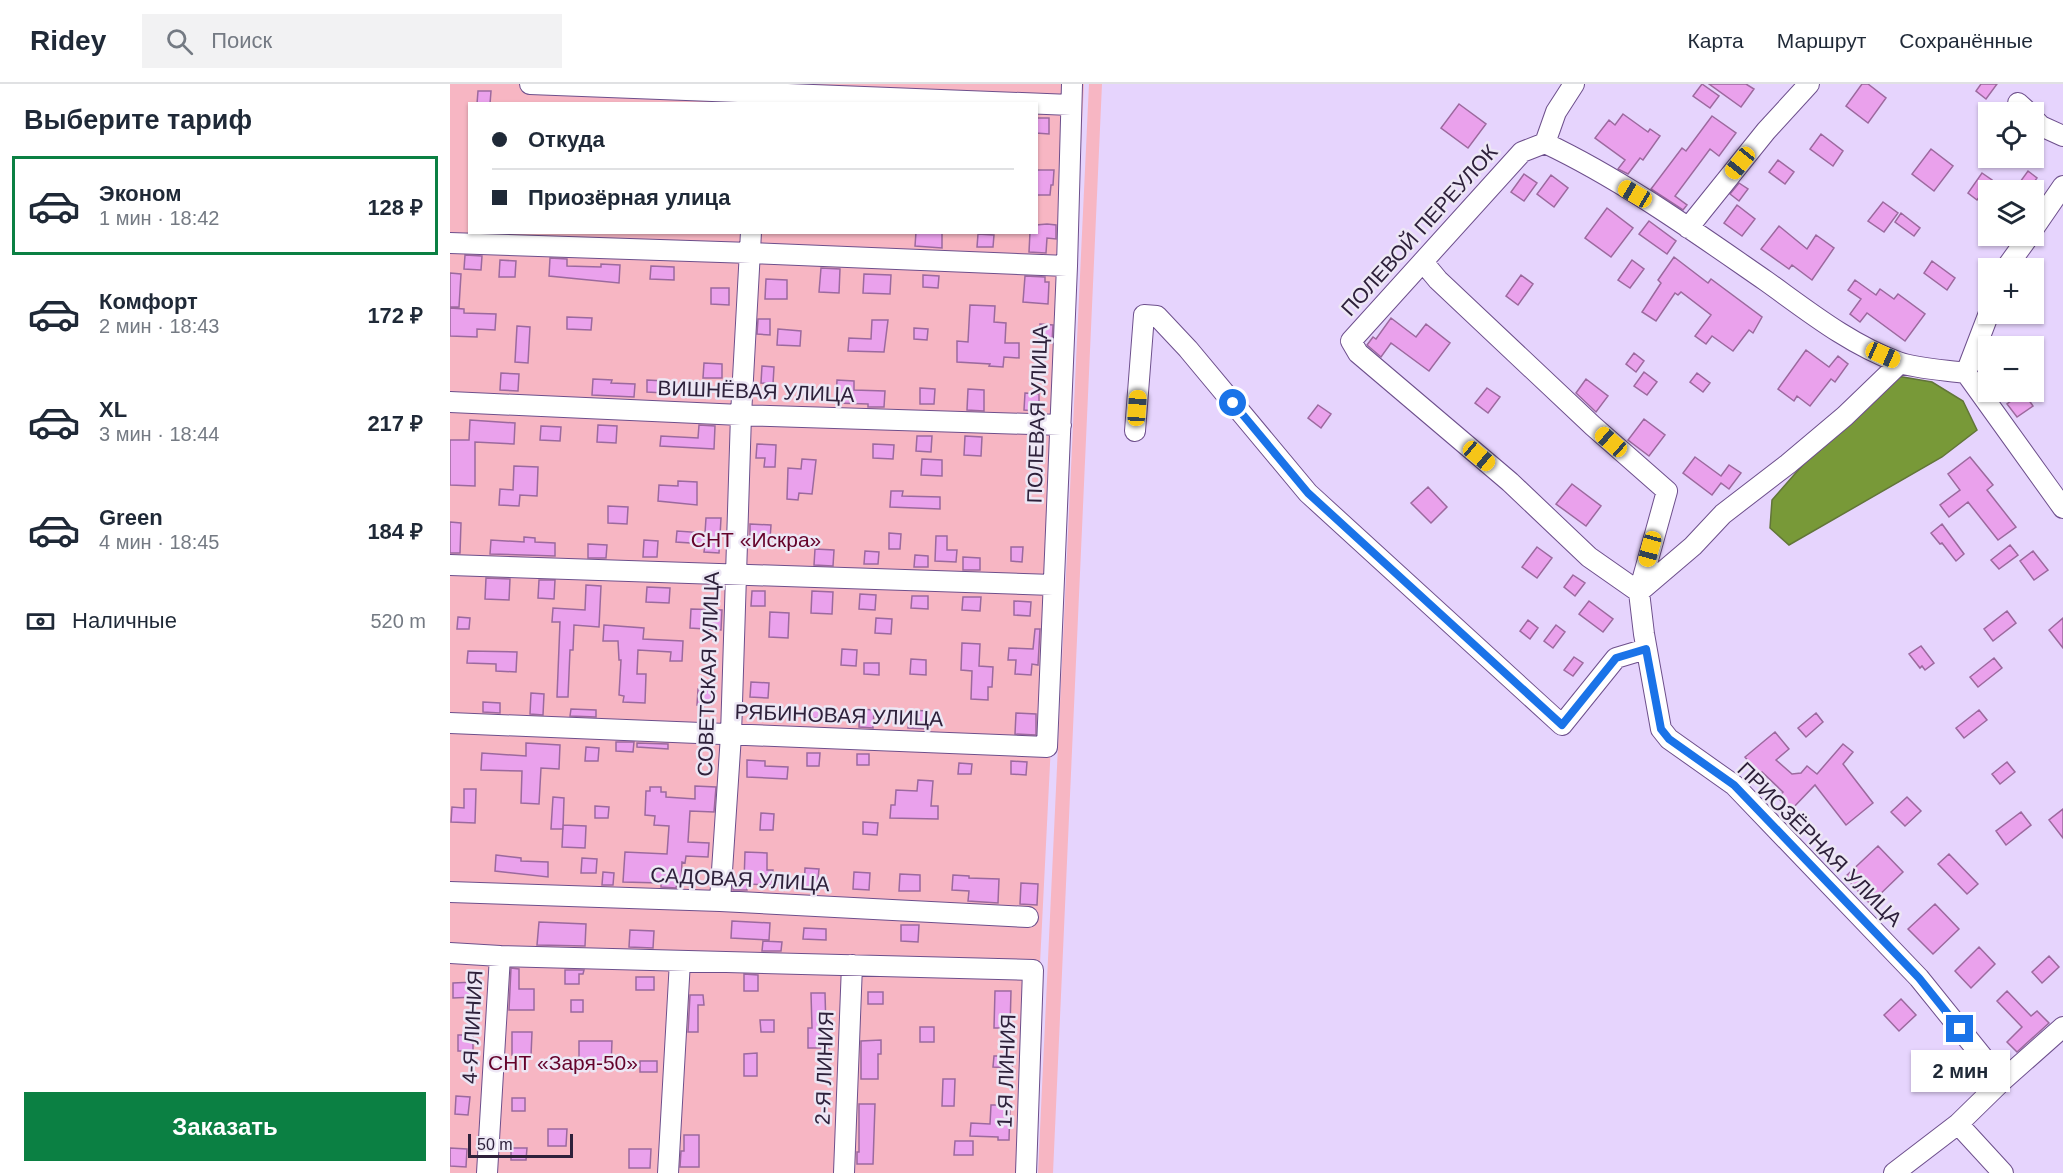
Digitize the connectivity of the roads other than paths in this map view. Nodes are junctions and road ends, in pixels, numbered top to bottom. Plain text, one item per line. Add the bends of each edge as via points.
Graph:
1 (530, 84) edge
2 (1072, 84) edge
3 (1574, 84) edge
4 (1809, 84) edge
5 (755, 93) edge
6 (992, 102) edge
7 (1038, 104) edge
8 (1071, 105) junction
9 (2044, 127) edge
10 (2063, 136) edge
11 (1545, 143) junction
12 (2063, 186) edge
13 (2044, 214) edge
14 (1688, 228) junction
15 (751, 234) edge
16 (450, 243) edge
17 (751, 253) junction
18 (1423, 262) junction
19 (1067, 266) junction
20 (1985, 324) edge
21 (1900, 363) junction
22 (1966, 373) junction
23 (450, 402) edge
24 (741, 415) junction
25 (1061, 425) junction
26 (1136, 431) dead end
27 (2063, 508) edge
28 (450, 565) edge
29 (737, 574) junction
30 (1053, 585) junction
31 (1639, 592) junction
32 (1646, 649) junction
33 (450, 723) edge
34 (731, 735) junction
35 (1047, 747) joint
36 (450, 892) edge
37 (720, 901) junction
38 (1028, 917) dead end
39 (450, 953) edge
40 (500, 956) junction
41 (680, 961) junction
42 (852, 965) junction
43 (2063, 1027) edge
44 (2002, 1081) junction
45 (1958, 1124) junction
46 (487, 1173) edge
47 (668, 1173) edge
48 (844, 1173) edge
49 (1026, 1173) edge
50 (1894, 1173) edge
51 (2003, 1173) edge

1 - 5 street
2 - 8 street, ПОЛЕВАЯ УЛИЦА
3 - 11 street via 1556,112
4 - 14 street
5 - 6 street
7 - 8 street
8 - 19 street, ПОЛЕВАЯ УЛИЦА
9 - 10 street
11 - 14 street
11 - 18 street, ПОЛЕВОЙ ПЕРЕУЛОК via 1522,152
12 - 13 street
14 - 21 street via 1850,340
15 - 17 street, СОВЕТСКАЯ УЛИЦА
16 - 17 street
17 - 19 street
17 - 24 street, СОВЕТСКАЯ УЛИЦА
18 - 31 street via 1593,426 1667,491
18 - 31 street, ПОЛЕВОЙ ПЕРЕУЛОК via 1351,341 1358,353 1510,482 1589,556
19 - 25 street, ПОЛЕВАЯ УЛИЦА
20 - 22 street
21 - 22 street
21 - 31 street via 1845,416 1723,514 1693,546
22 - 27 street
23 - 24 street, ВИШНЁВАЯ УЛИЦА
24 - 25 street, ВИШНЁВАЯ УЛИЦА
24 - 29 street, СОВЕТСКАЯ УЛИЦА
25 - 30 street, ПОЛЕВАЯ УЛИЦА
26 - 32 street via 1144,315 1157,316 1308,493 1562,725 1616,658
28 - 29 street
29 - 30 street
29 - 34 street, СОВЕТСКАЯ УЛИЦА
30 - 35 street, ПОЛЕВАЯ УЛИЦА
31 - 32 street, ПРИОЗЁРНАЯ УЛИЦА
32 - 44 street, ПРИОЗЁРНАЯ УЛИЦА via 1661,729 1669,739 1734,785 1919,978
33 - 34 street, РЯБИНОВАЯ УЛИЦА
34 - 35 street, РЯБИНОВАЯ УЛИЦА
34 - 37 street, СОВЕТСКАЯ УЛИЦА
36 - 37 street, САДОВАЯ УЛИЦА
37 - 38 street, САДОВАЯ УЛИЦА
39 - 40 street
40 - 41 street
40 - 46 street, 4-Я ЛИНИЯ
41 - 42 street
41 - 47 street
42 - 48 street, 2-Я ЛИНИЯ
42 - 49 street, 1-Я ЛИНИЯ via 1033,970
43 - 44 street
44 - 45 street
45 - 50 street
45 - 51 street

